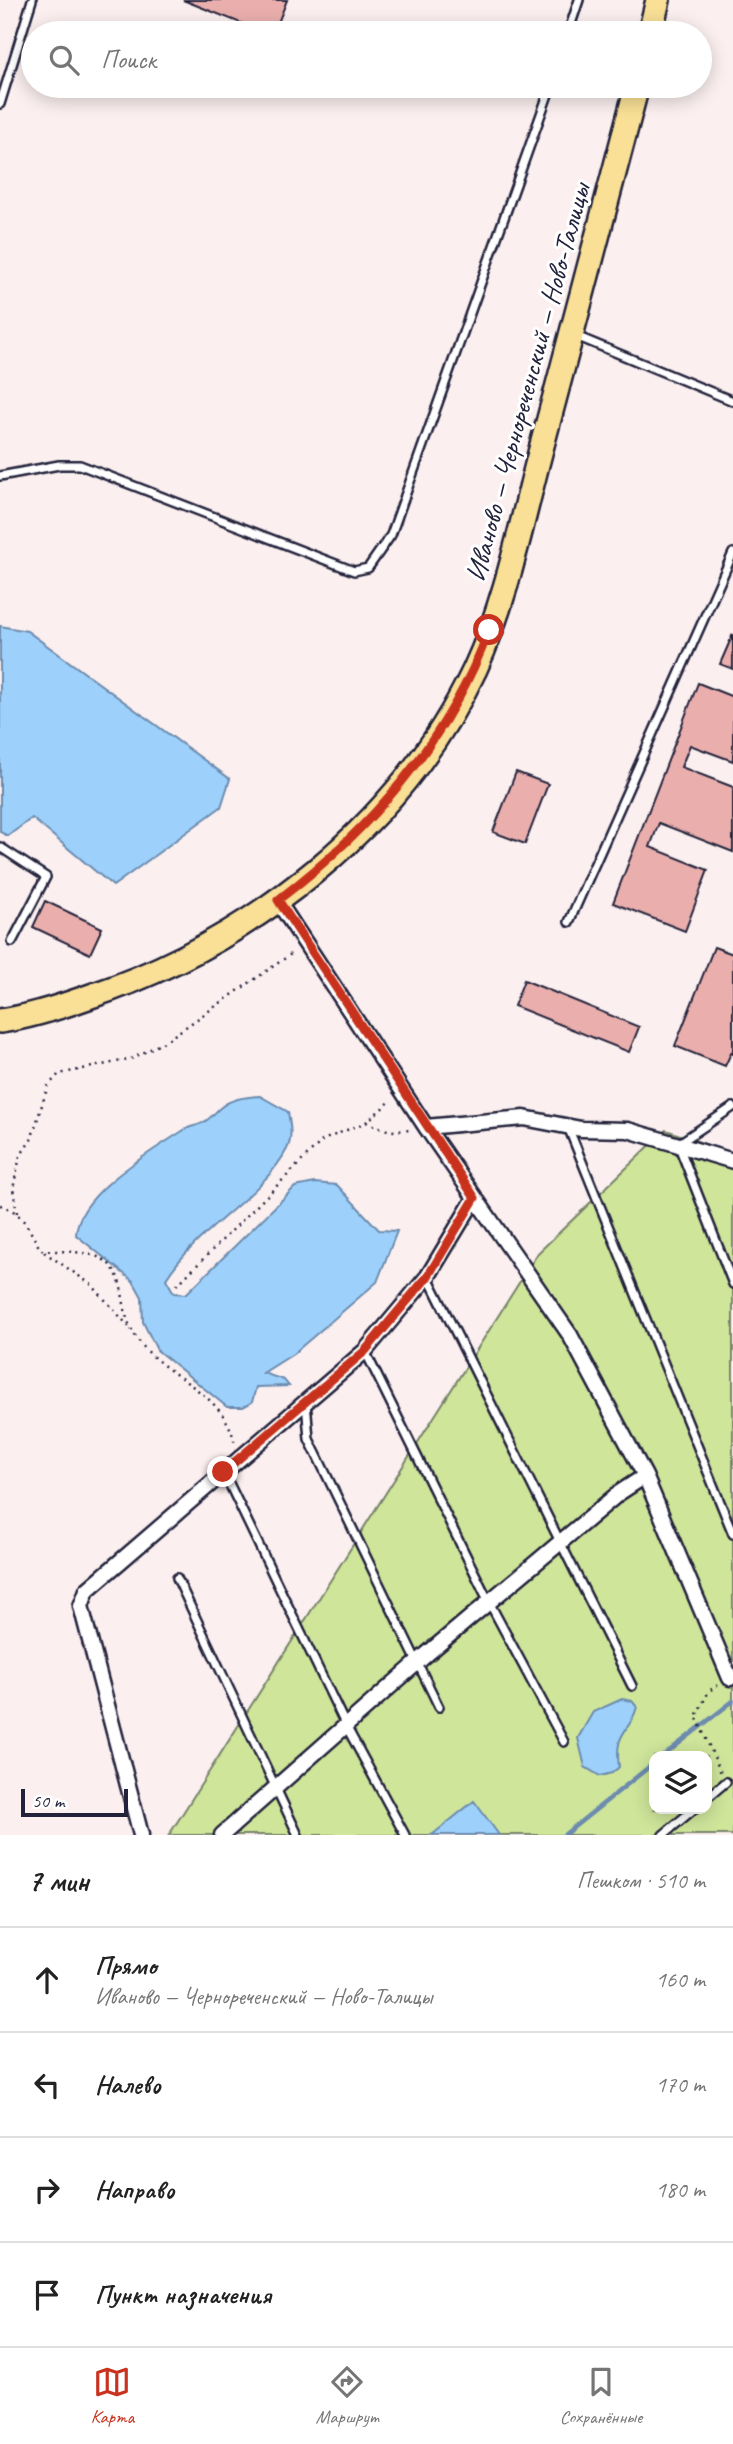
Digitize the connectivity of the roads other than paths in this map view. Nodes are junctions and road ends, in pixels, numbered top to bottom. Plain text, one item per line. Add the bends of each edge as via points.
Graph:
1 (32, 0) edge
2 (579, 0) edge
3 (659, 0) edge
4 (26, 21) edge
5 (572, 21) edge
6 (653, 21) edge
7 (21, 36) edge
8 (547, 98) edge
9 (634, 98) edge
10 (0, 104) edge
11 (572, 335) junction
12 (733, 401) edge
13 (0, 477) edge
14 (733, 553) edge
15 (0, 847) edge
16 (278, 900) junction
17 (569, 922) dead end
18 (12, 942) dead end
19 (0, 1021) edge
20 (733, 1107) edge
21 (568, 1126) junction
22 (426, 1128) junction
23 (678, 1144) junction
24 (733, 1161) edge
25 (475, 1198) junction
26 (428, 1276) junction
27 (733, 1284) edge
28 (365, 1351) junction
29 (306, 1402) junction
30 (227, 1469) junction
31 (645, 1476) junction
32 (733, 1534) edge
33 (560, 1542) junction
34 (177, 1578) dead end
35 (489, 1602) junction
36 (417, 1664) junction
37 (730, 1678) road end
38 (632, 1686) dead end
39 (439, 1707) dead end
40 (346, 1726) junction
41 (564, 1742) dead end
42 (726, 1782) road end
43 (275, 1790) junction
44 (712, 1794) edge
45 (688, 1814) edge
46 (141, 1835) edge
47 (222, 1835) edge
48 (298, 1835) edge
49 (405, 1835) edge
50 (663, 1835) edge

1 - 4 lane
2 - 5 lane
3 - 6 main road
7 - 10 lane
8 - 13 lane via 391,536 368,568 354,571 80,465
9 - 11 main road, Иваново — Чернореченский — Ново-Талицы
11 - 12 lane
11 - 16 main road, Иваново — Чернореченский — Ново-Талицы via 507,579 476,667 425,752 354,836
14 - 17 lane
15 - 18 lane via 47,877
16 - 19 main road, Иваново — Чернореченский — Ново-Талицы via 177,962 116,988
16 - 22 street
20 - 23 lane
21 - 22 street via 524,1118
21 - 23 street via 628,1130
21 - 32 lane
22 - 25 street
23 - 24 street
23 - 27 lane
25 - 26 street
25 - 31 street via 569,1335
26 - 28 street
26 - 33 lane
28 - 29 street
28 - 35 lane
29 - 30 street
29 - 36 lane via 309,1438
30 - 40 lane
30 - 46 street via 98,1579 87,1590 82,1606
31 - 33 street
31 - 37 street
33 - 35 street
33 - 38 lane
34 - 43 lane
35 - 36 street
35 - 41 lane
36 - 39 lane
36 - 40 street
40 - 43 street
40 - 49 lane
42 - 44 lane
43 - 47 street
43 - 48 lane
45 - 50 lane

